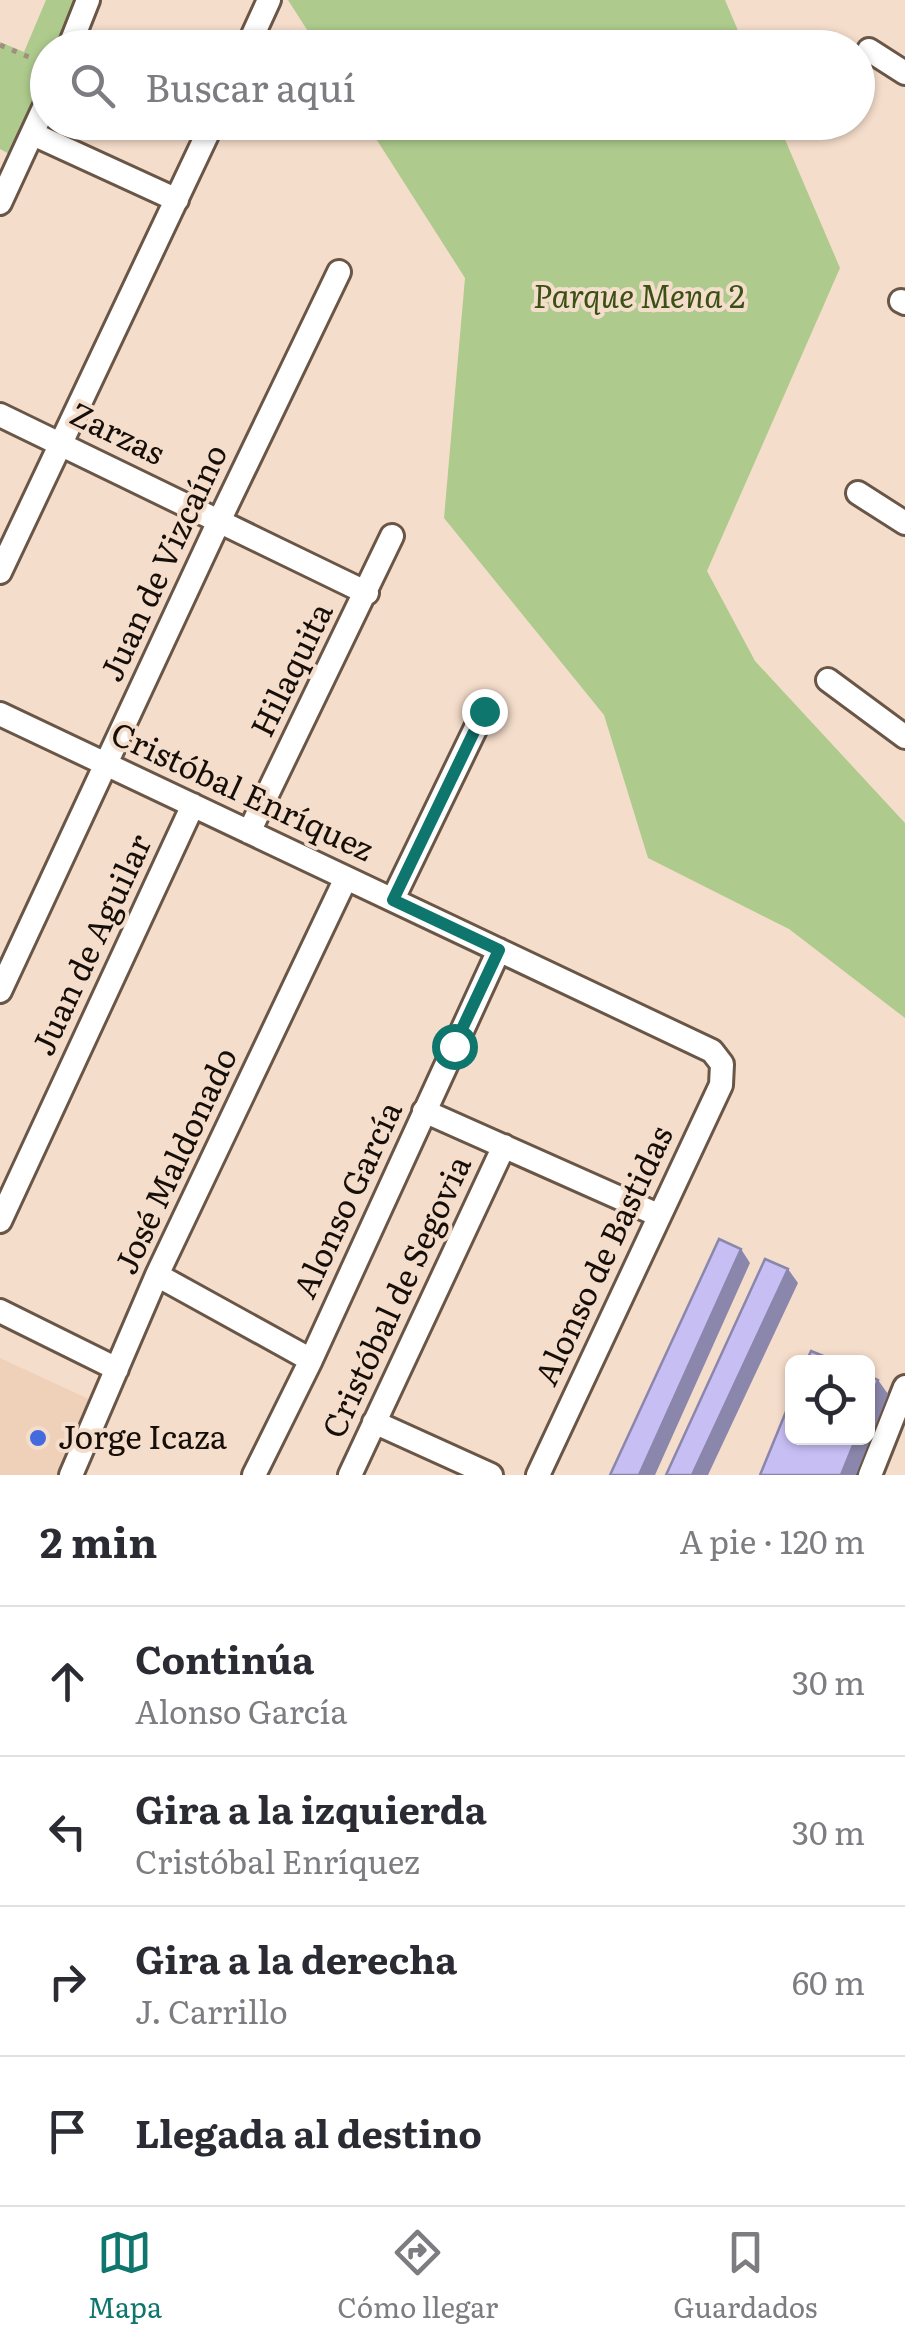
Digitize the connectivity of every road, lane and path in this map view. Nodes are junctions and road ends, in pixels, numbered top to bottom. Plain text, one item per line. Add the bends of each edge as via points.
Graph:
1 (88, 0) edge
2 (269, 0) edge
3 (76, 30) edge
4 (255, 30) edge
5 (0, 45) edge
6 (875, 54) edge
7 (30, 57) edge
8 (905, 73) edge
9 (30, 140) edge
10 (46, 140) edge
11 (205, 140) edge
12 (177, 200) junction
13 (0, 202) edge
14 (339, 272) dead end
15 (0, 416) edge
16 (60, 442) junction
17 (858, 493) dead end
18 (220, 519) junction
19 (905, 523) edge
20 (392, 536) dead end
21 (0, 572) edge
22 (366, 593) junction
23 (828, 680) dead end
24 (484, 711) dead end
25 (0, 714) edge
26 (905, 736) edge
27 (106, 764) junction
28 (193, 806) junction
29 (249, 832) junction
30 (346, 878) junction
31 (393, 900) junction
32 (499, 950) junction
33 (0, 991) edge
34 (722, 1064) joint
35 (424, 1111) junction
36 (504, 1146) junction
37 (658, 1216) junction
38 (0, 1221) edge
39 (157, 1275) junction
40 (0, 1311) edge
41 (310, 1360) junction
42 (116, 1369) junction
43 (905, 1386) edge
44 (374, 1422) junction
45 (70, 1475) edge
46 (254, 1475) edge
47 (350, 1475) edge
48 (491, 1475) edge
49 (538, 1475) edge
50 (870, 1475) edge

1 - 3 street
2 - 4 street
5 - 7 path
6 - 8 street
9 - 13 street
10 - 12 street
11 - 12 street
12 - 16 street
14 - 18 street, Juan de Vizcaíno
15 - 16 street, Zarzas
16 - 18 street, Zarzas
16 - 21 street
17 - 19 street
18 - 22 street, Zarzas
18 - 27 street, Juan de Vizcaíno
20 - 22 street, Hilaquita
22 - 29 street, Hilaquita
23 - 26 street
24 - 31 street
25 - 27 street, Cristóbal Enríquez
27 - 28 street, Cristóbal Enríquez
27 - 33 street, Juan de Vizcaíno
28 - 29 street, Cristóbal Enríquez
28 - 38 street, Juan de Aguilar
29 - 30 street, Cristóbal Enríquez
30 - 31 street, Cristóbal Enríquez
30 - 39 street, José Maldonado
31 - 32 street, Cristóbal Enríquez
32 - 34 street, Cristóbal Enríquez via 712,1051
32 - 35 street, Alonso García
34 - 37 street, Alonso de Bastidas via 721,1085
35 - 36 street
35 - 41 street, Alonso García
36 - 37 street
36 - 44 street, Cristóbal de Segovia
37 - 49 street, Alonso de Bastidas
39 - 41 street
39 - 42 street, José Maldonado
40 - 42 street
41 - 46 street, Alonso García
42 - 45 street, José Maldonado
43 - 50 street
44 - 47 street, Cristóbal de Segovia
44 - 48 street

